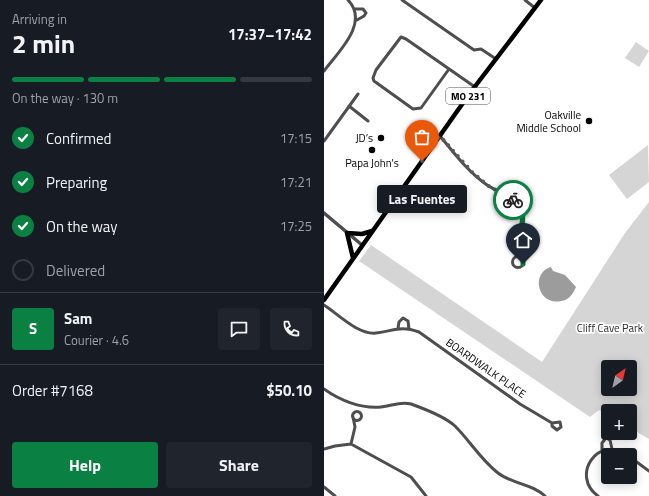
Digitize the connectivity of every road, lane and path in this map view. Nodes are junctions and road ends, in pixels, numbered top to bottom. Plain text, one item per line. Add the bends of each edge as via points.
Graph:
1 (348, 0) edge
2 (402, 0) edge
3 (525, 0) edge
4 (541, 0) edge
5 (535, 8) junction
6 (354, 9) junction
7 (357, 20) junction
8 (496, 59) junction
9 (449, 69) junction
10 (324, 71) edge
11 (475, 87) junction
12 (358, 94) dead end
13 (349, 106) junction
14 (368, 121) dead end
15 (440, 136) junction
16 (324, 141) edge
17 (324, 213) edge
18 (372, 231) junction
19 (347, 233) junction
20 (362, 245) junction
21 (519, 256) dead end
22 (353, 258) junction
23 (324, 300) edge
24 (324, 305) edge
25 (398, 328) junction
26 (409, 329) junction
27 (324, 389) edge
28 (360, 405) junction
29 (358, 412) junction
30 (353, 417) junction
31 (360, 419) junction
32 (552, 422) dead end
33 (355, 427) junction
34 (351, 444) junction
35 (602, 448) edge
36 (612, 448) edge
37 (324, 449) edge
38 (601, 452) edge
39 (637, 462) edge
40 (649, 471) edge
41 (324, 487) edge
42 (335, 496) edge
43 (426, 496) edge
44 (545, 496) edge
45 (598, 496) edge

1 - 6 street
2 - 8 street via 474,50 481,49
3 - 5 street
4 - 5 main road, MO 231
5 - 8 main road, MO 231
6 - 7 street
6 - 7 street via 363,9 366,13
7 - 10 street via 356,26
8 - 11 main road, MO 231
9 - 9 street via 417,110 372,78 401,37
9 - 11 street
11 - 15 main road, MO 231
12 - 13 street
13 - 14 street
13 - 16 street
15 - 18 main road, MO 231
15 - 21 street via 472,172 519,207 523,219
17 - 19 street
18 - 19 main road
18 - 20 main road, MO 231
19 - 20 street
19 - 22 main road
20 - 22 main road, MO 231
22 - 23 main road, MO 231
24 - 25 street, BOARDWALK PLACE via 366,332 375,333
25 - 26 street, BOARDWALK PLACE
25 - 26 street, BOARDWALK PLACE via 403,318 408,321
26 - 32 street, BOARDWALK PLACE via 419,332 520,404
27 - 28 street via 337,397
28 - 29 street
28 - 44 street via 381,407 406,403 446,420 499,474
29 - 30 street via 354,413
29 - 31 street via 361,415
30 - 31 street via 355,420
30 - 33 street
31 - 33 street
33 - 34 street
34 - 37 street
34 - 43 street via 411,477
35 - 36 street via 606,438 610,440
38 - 45 street via 590,463 587,474 587,484
39 - 40 street
41 - 42 street

